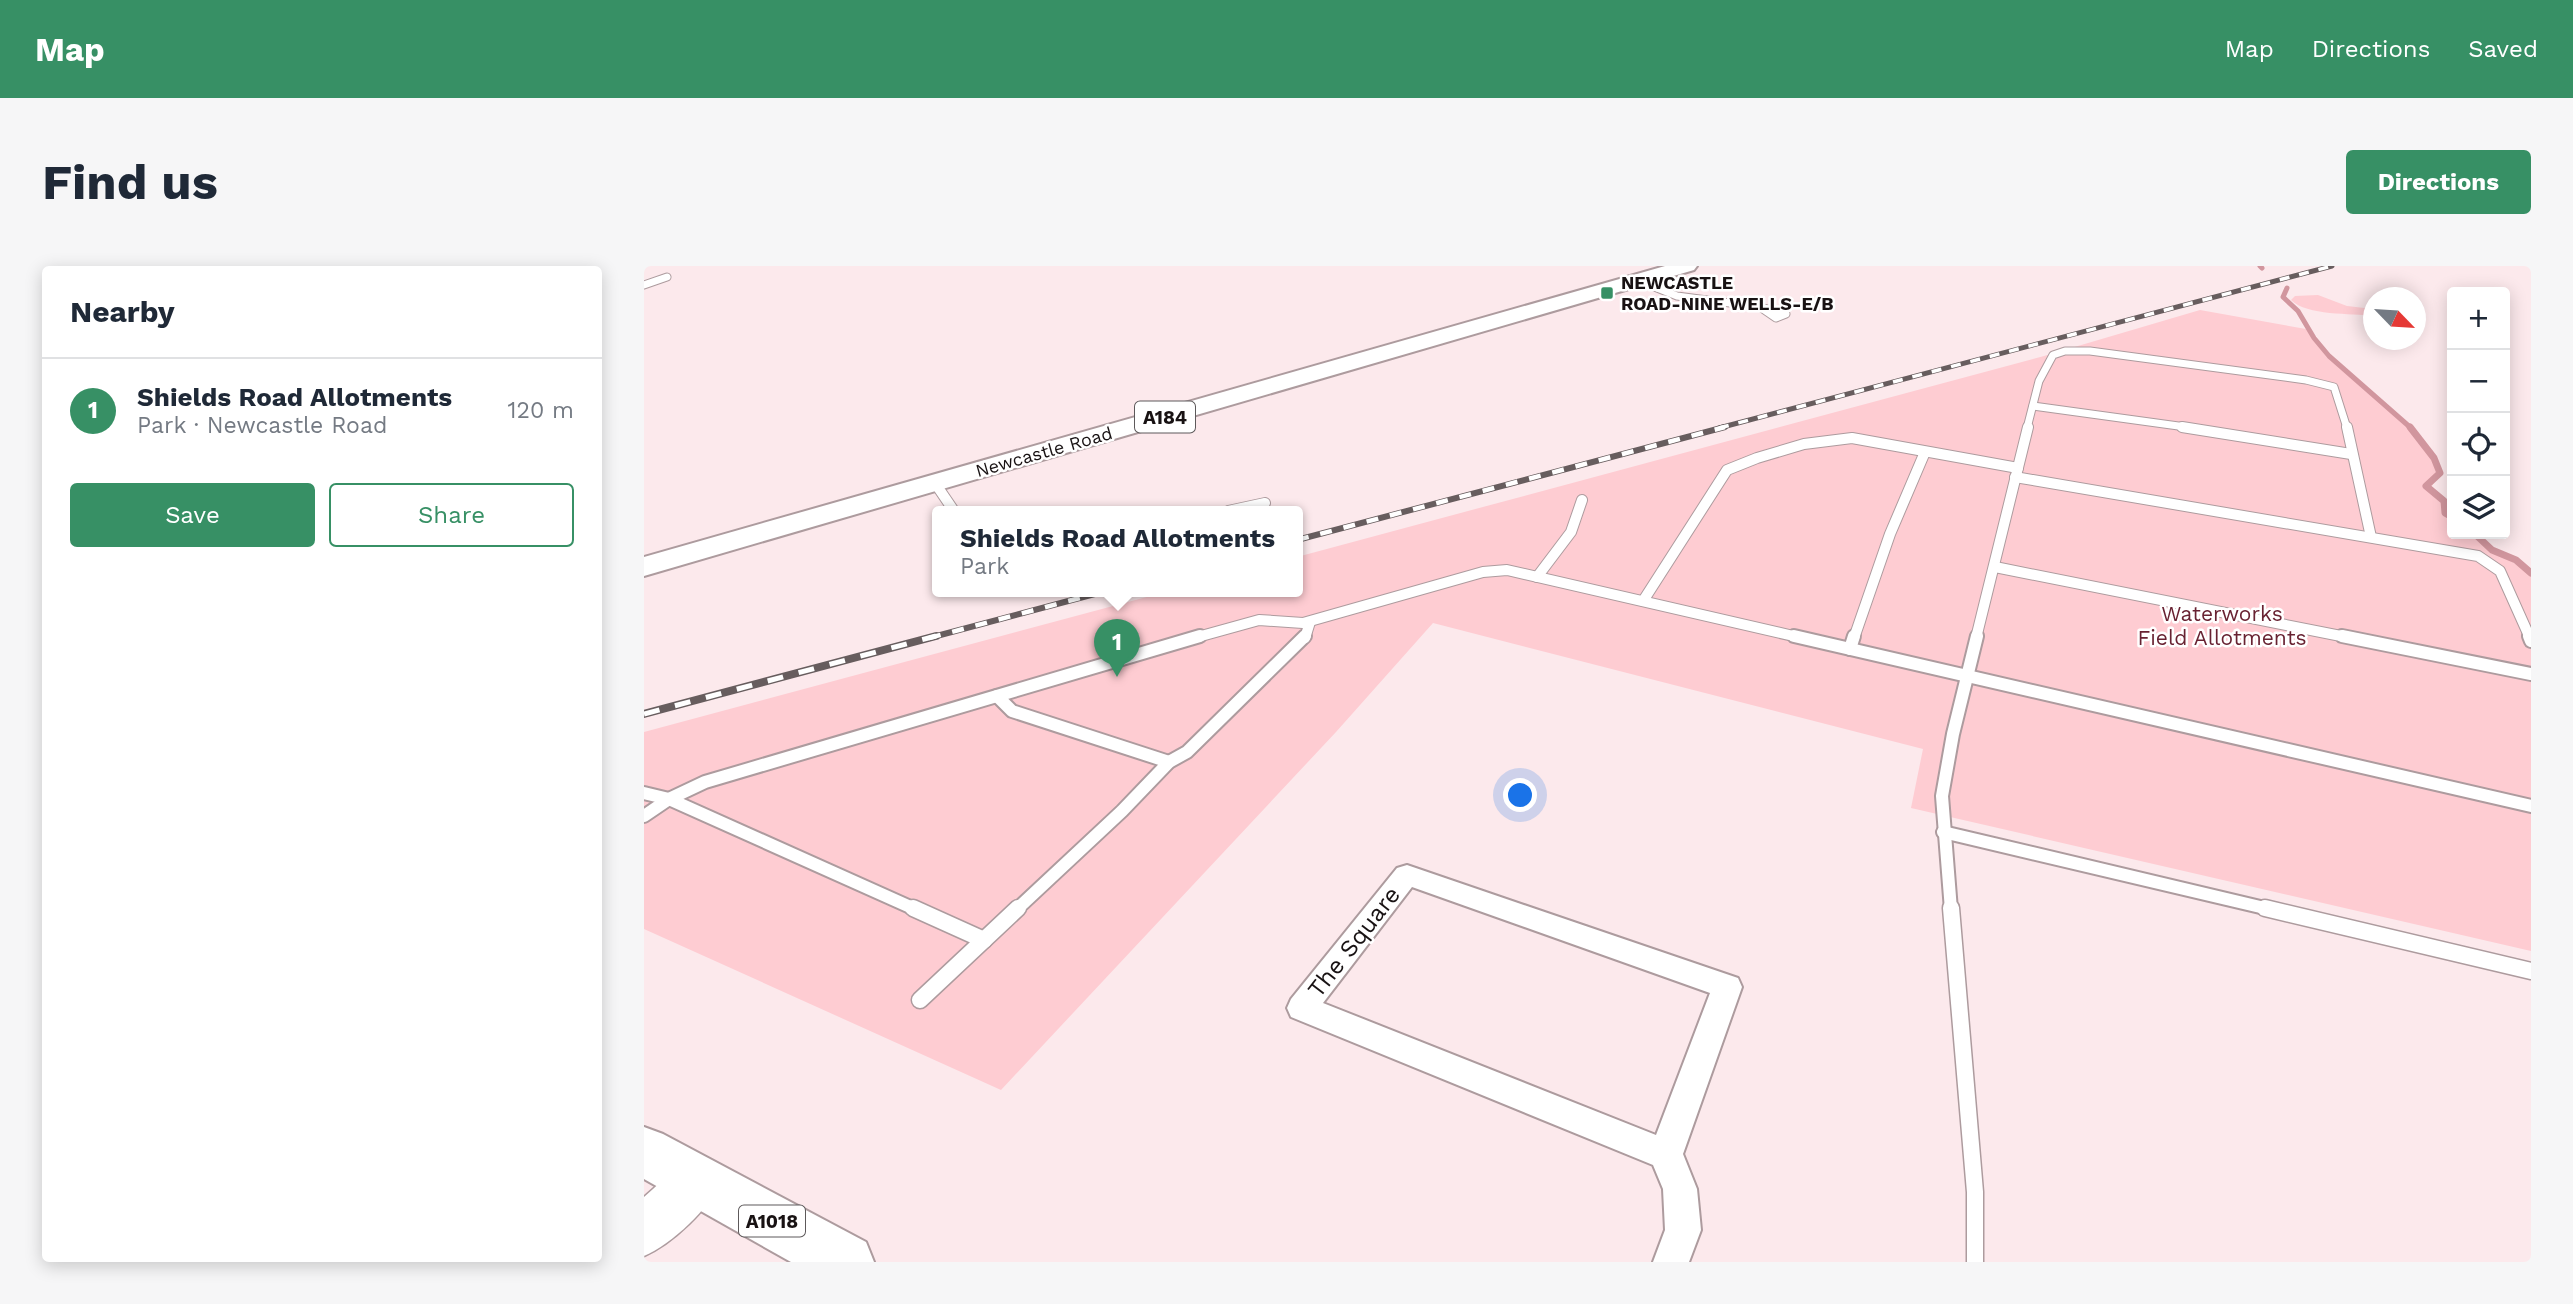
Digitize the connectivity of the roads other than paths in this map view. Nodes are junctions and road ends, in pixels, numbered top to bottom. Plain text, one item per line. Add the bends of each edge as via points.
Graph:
1 (1687, 266) edge
2 (667, 277) dead end
3 (1637, 280) junction
4 (644, 285) edge
5 (1760, 307) dead end
6 (2033, 406) junction
7 (1925, 452) junction
8 (2351, 454) junction
9 (2016, 472) junction
10 (935, 483) junction
11 (1582, 500) dead end
12 (1265, 503) dead end
13 (951, 506) edge
14 (1251, 506) edge
15 (2371, 537) junction
16 (644, 567) edge
17 (1995, 567) junction
18 (1537, 577) junction
19 (1643, 601) junction
20 (1311, 622) junction
21 (2531, 641) edge
22 (1850, 649) junction
23 (2531, 674) edge
24 (1966, 677) junction
25 (997, 696) junction
26 (1169, 762) junction
27 (644, 793) edge
28 (669, 799) junction
29 (2531, 806) edge
30 (644, 816) edge
31 (1943, 832) junction
32 (984, 940) junction
33 (2531, 971) edge
34 (920, 1000) dead end
35 (644, 1151) edge
36 (1666, 1154) junction
37 (698, 1180) junction
38 (644, 1231) edge
39 (846, 1262) edge
40 (1671, 1262) edge
41 (1975, 1262) edge

1 - 3 main road, Newcastle Road / A184
2 - 4 lane
3 - 5 lane via 1677,296
3 - 10 main road, Newcastle Road / A184
6 - 8 lane
6 - 8 lane via 2048,360 2065,351 2103,352 2306,380 2334,387
6 - 9 lane
7 - 9 lane
7 - 19 lane via 1831,438 1727,471
7 - 22 lane via 1890,534
8 - 15 lane
9 - 15 lane
9 - 17 lane
10 - 13 lane
10 - 16 main road, Newcastle Road / A184
11 - 18 lane via 1571,534
12 - 14 lane
15 - 21 lane via 2478,556 2492,564 2507,584
17 - 23 lane
17 - 24 lane
18 - 19 lane
18 - 20 lane via 1507,570 1483,572
19 - 22 lane
20 - 25 lane via 1259,620
20 - 26 lane via 1304,640 1187,752
22 - 24 lane
24 - 29 lane
24 - 31 lane via 1941,796
25 - 26 lane via 1012,710
25 - 28 lane via 705,782
26 - 32 lane
27 - 28 lane
28 - 30 lane
28 - 32 lane
31 - 33 lane
31 - 41 lane via 1975,1192
32 - 34 lane
35 - 37 main road, A1018
36 - 36 street, The Square via 1380,1040 1302,1008 1407,875 1727,987
36 - 40 street via 1680,1189 1683,1230
37 - 38 street
37 - 39 main road, A1018

